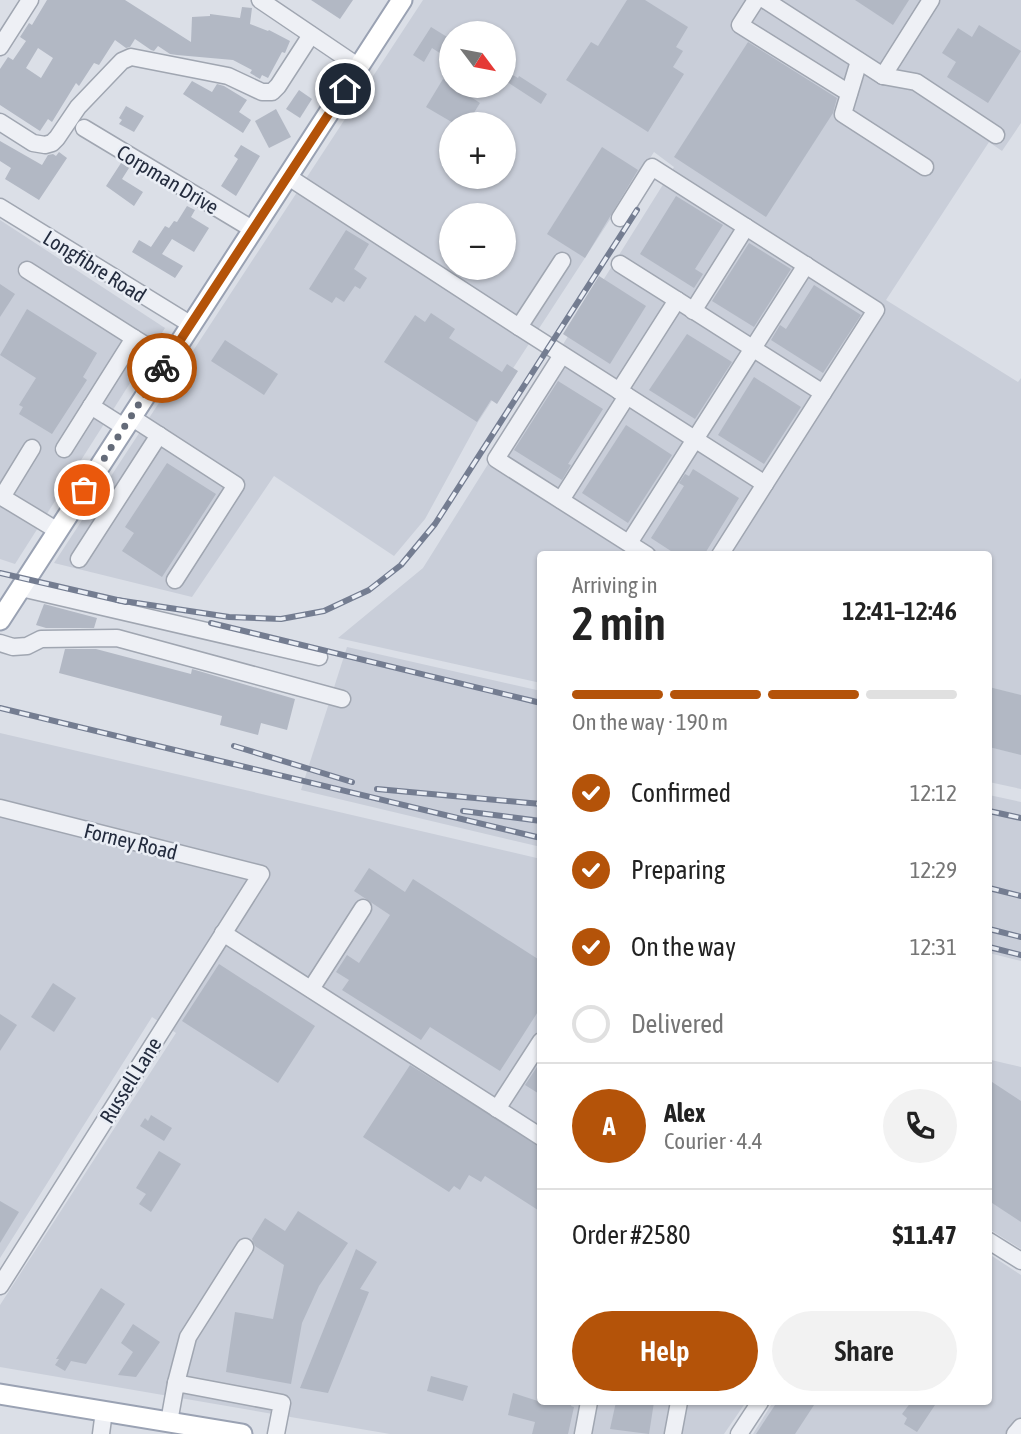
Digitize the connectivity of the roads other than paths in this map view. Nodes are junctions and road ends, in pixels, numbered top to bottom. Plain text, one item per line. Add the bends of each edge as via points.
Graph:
1 (30, 0) edge
2 (260, 0) edge
3 (402, 0) edge
4 (756, 0) edge
5 (765, 0) edge
6 (931, 0) edge
7 (311, 34) junction
8 (0, 47) edge
9 (859, 61) junction
10 (359, 67) junction
11 (883, 76) junction
12 (849, 93) junction
13 (0, 122) edge
14 (84, 128) dead end
15 (996, 135) dead end
16 (925, 167) dead end
17 (287, 176) junction
18 (0, 207) edge
19 (621, 218) dead end
20 (747, 227) junction
21 (251, 229) junction
22 (562, 261) dead end
23 (620, 264) dead end
24 (806, 265) junction
25 (27, 270) dead end
26 (677, 300) junction
27 (693, 311) junction
28 (190, 324) junction
29 (519, 327) junction
30 (134, 338) junction
31 (753, 349) junction
32 (562, 355) junction
33 (168, 359) junction
34 (623, 393) junction
35 (823, 393) junction
36 (91, 407) junction
37 (127, 422) junction
38 (159, 435) junction
39 (695, 439) junction
40 (32, 448) dead end
41 (64, 449) dead end
42 (765, 484) junction
43 (1, 497) edge
44 (561, 500) junction
45 (58, 531) junction
46 (629, 544) junction
47 (640, 551) edge
48 (723, 551) edge
49 (79, 559) dead end
50 (175, 580) dead end
51 (24, 584) junction
52 (0, 620) edge
53 (0, 643) edge
54 (319, 657) dead end
55 (342, 699) dead end
56 (0, 808) edge
57 (261, 874) joint
58 (363, 908) dead end
59 (223, 933) junction
60 (311, 989) junction
61 (537, 1047) edge
62 (497, 1109) junction
63 (537, 1134) edge
64 (992, 1243) edge
65 (244, 1247) dead end
66 (1021, 1261) edge
67 (0, 1286) edge
68 (176, 1383) junction
69 (0, 1394) edge
70 (588, 1405) edge
71 (678, 1405) edge
72 (758, 1405) edge
73 (104, 1412) junction
74 (162, 1426) edge
75 (1021, 1427) edge
76 (211, 1431) edge
77 (101, 1434) edge
78 (242, 1434) edge
79 (276, 1434) edge
80 (583, 1434) edge
81 (673, 1434) edge
82 (738, 1434) edge
83 (1015, 1434) edge

1 - 8 street
2 - 7 street
3 - 10 main road
4 - 12 street via 740,25
5 - 9 street
6 - 11 street
7 - 10 street
7 - 13 street via 272,92 228,76 131,57 121,61 78,107 52,143 33,143
9 - 11 street
9 - 12 street
10 - 17 main road
11 - 15 street via 916,82
12 - 16 street via 843,114
14 - 21 street, Corpman Drive
17 - 21 main road
17 - 29 street
18 - 28 street, Longfibre Road
19 - 20 street via 652,167
20 - 24 street
20 - 27 street
21 - 28 main road
22 - 29 street
23 - 26 street
24 - 31 street
24 - 35 street via 876,310
25 - 30 street
26 - 27 street
26 - 34 street
27 - 31 street
28 - 33 main road
29 - 32 street
30 - 33 street
30 - 36 street
31 - 35 street
31 - 39 street
32 - 34 street
32 - 44 street via 496,459
33 - 37 main road
34 - 39 street
34 - 44 street
35 - 42 street
36 - 37 street
36 - 41 street
37 - 38 street
37 - 45 main road
38 - 49 street
38 - 50 street via 236,485
39 - 42 street
39 - 46 street
40 - 43 street
42 - 48 street
43 - 45 street
44 - 46 street
45 - 51 main road
46 - 47 street
51 - 52 main road
51 - 54 street
53 - 55 street via 13,647 41,639 117,638
56 - 57 street, Forney Road
57 - 59 street, Russell Lane
58 - 60 street
59 - 60 street
59 - 67 street, Russell Lane
60 - 62 street
61 - 62 street
62 - 63 street
64 - 66 street
65 - 68 street via 188,1337
68 - 74 street
68 - 79 street via 282,1403
69 - 73 main road
70 - 80 street
71 - 81 street
72 - 82 street
73 - 74 main road
73 - 77 street
74 - 76 main road
75 - 83 street
76 - 78 main road

